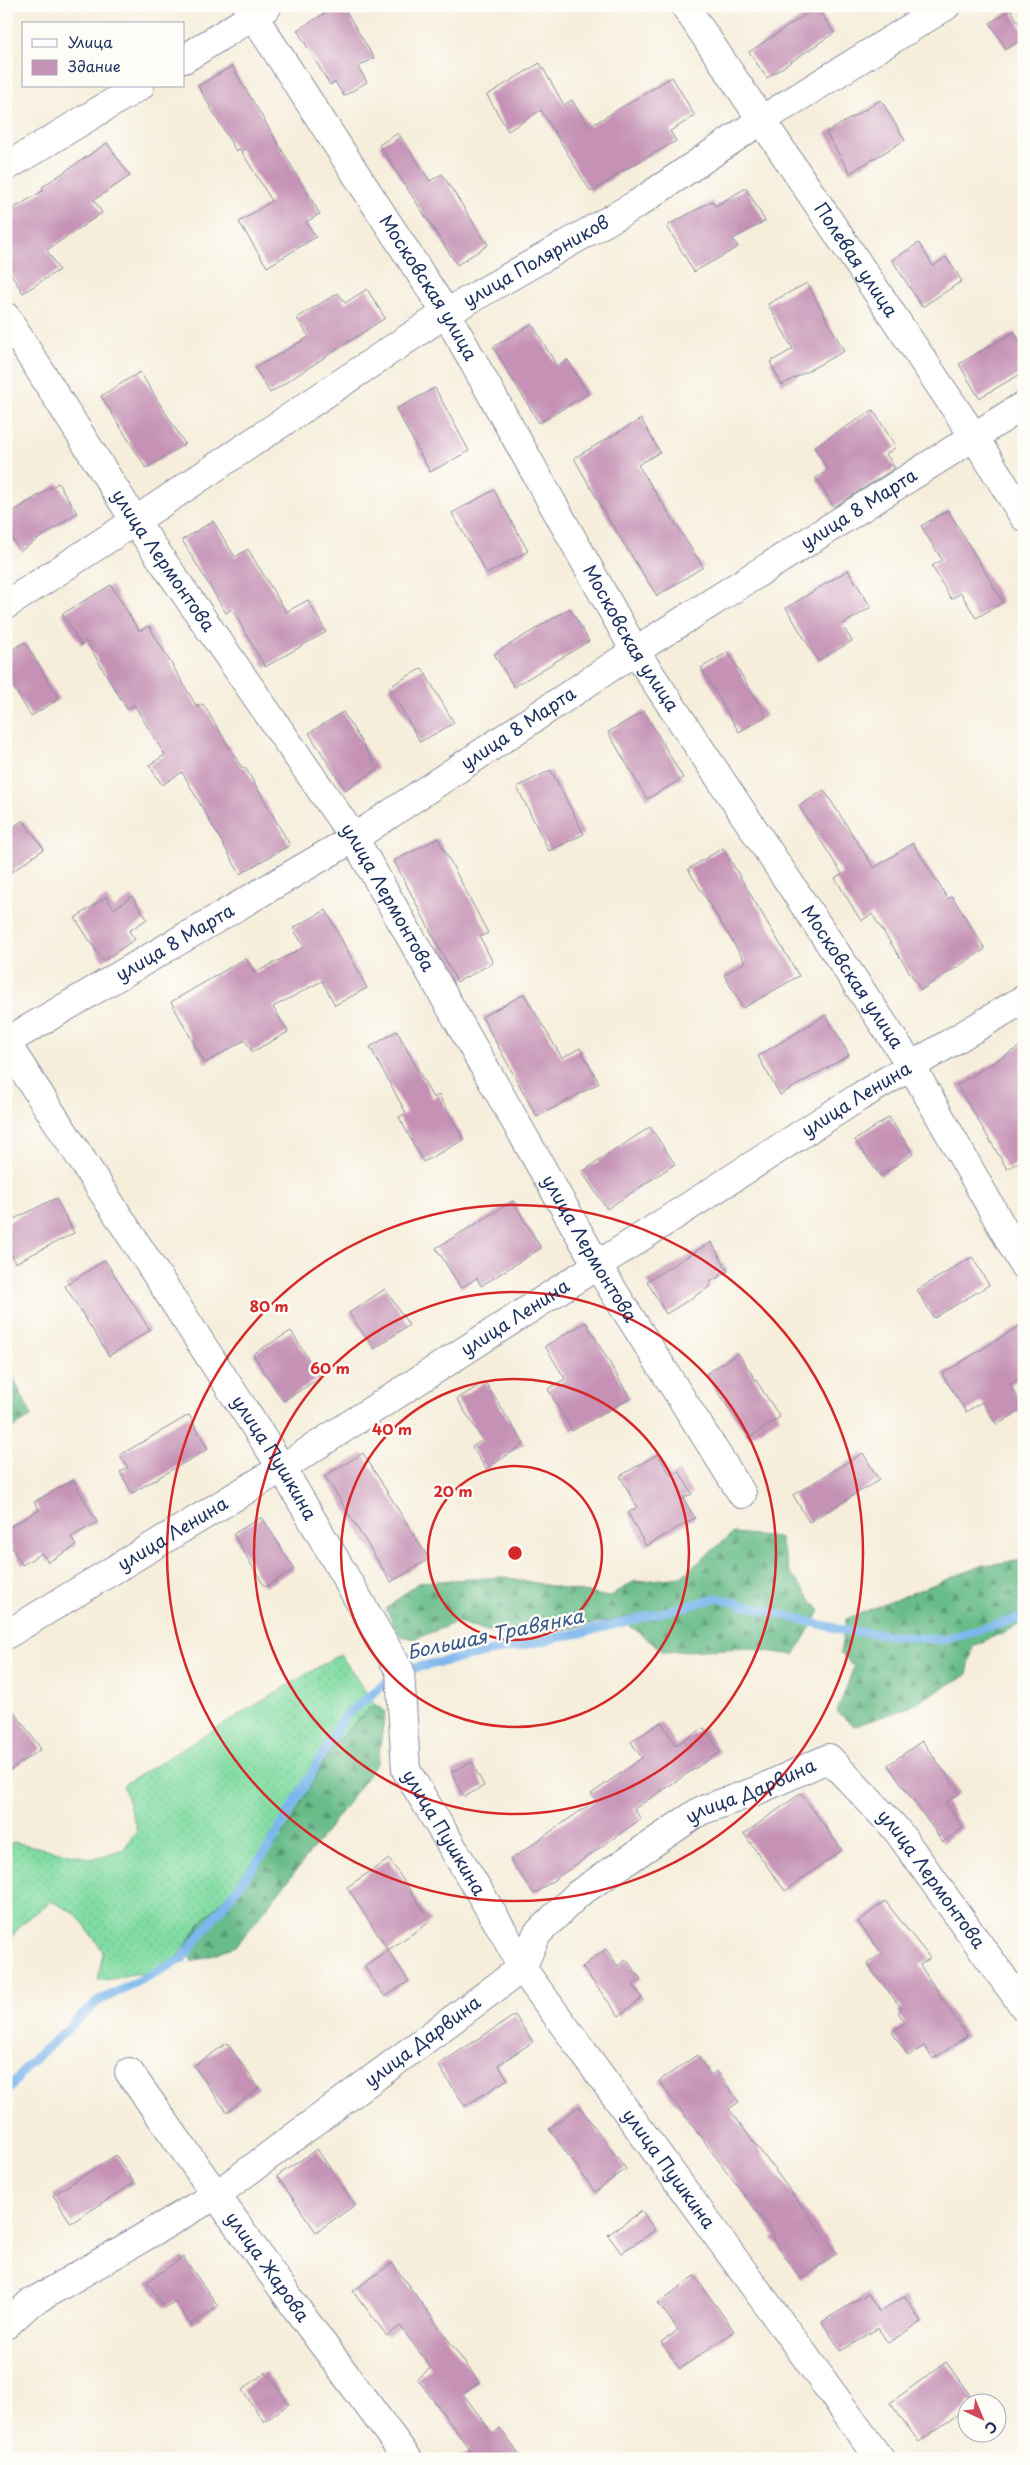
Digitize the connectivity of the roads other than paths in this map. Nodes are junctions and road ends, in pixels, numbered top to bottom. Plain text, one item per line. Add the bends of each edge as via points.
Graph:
1 (685, 6) edge
2 (946, 6) edge
3 (256, 10) edge
4 (185, 58) edge
5 (137, 88) edge
6 (760, 122) junction
7 (6, 167) edge
8 (446, 313) junction
9 (6, 317) edge
10 (1024, 404) edge
11 (973, 435) junction
12 (1024, 518) edge
13 (135, 521) junction
14 (6, 605) edge
15 (636, 650) junction
16 (354, 838) junction
17 (1024, 999) edge
18 (6, 1042) edge
19 (912, 1067) junction
20 (597, 1265) junction
21 (1024, 1266) edge
22 (282, 1468) junction
23 (742, 1494) dead end
24 (6, 1635) edge
25 (829, 1758) joint
26 (522, 1968) junction
27 (1024, 2007) edge
28 (129, 2072) dead end
29 (216, 2195) junction
30 (6, 2325) edge
31 (408, 2459) edge
32 (880, 2459) edge

1 - 6 street, Полевая улица
2 - 6 street, улица Полярников
3 - 4 street
3 - 8 street, Московская улица
5 - 7 street
6 - 8 street, улица Полярников via 637,204
6 - 11 street, Полевая улица
8 - 13 street, улица Полярников
8 - 15 street, Московская улица
9 - 13 street, улица Лермонтова
10 - 11 street, улица 8 Марта
11 - 12 street, Полевая улица
11 - 15 street, улица 8 Марта
13 - 14 street, улица Полярников
13 - 16 street, улица Лермонтова
15 - 16 street, улица 8 Марта
15 - 19 street, Московская улица
16 - 18 street, улица 8 Марта
16 - 20 street, улица Лермонтова
17 - 19 street, улица Ленина
18 - 22 street, улица Пушкина
19 - 20 street, улица Ленина via 859,1097
19 - 21 street, Московская улица
20 - 22 street, улица Ленина
20 - 23 street, улица Лермонтова
22 - 24 street, улица Ленина
22 - 26 street, улица Пушкина via 400,1671 406,1770
25 - 26 street, улица Дарвина via 756,1791 700,1811 586,1889 538,1934
25 - 27 street, улица Лермонтова via 896,1829
26 - 29 street, улица Дарвина
26 - 32 street, улица Пушкина
28 - 29 street, улица Жарова
29 - 30 street, улица Дарвина via 29,2304
29 - 31 street, улица Жарова

